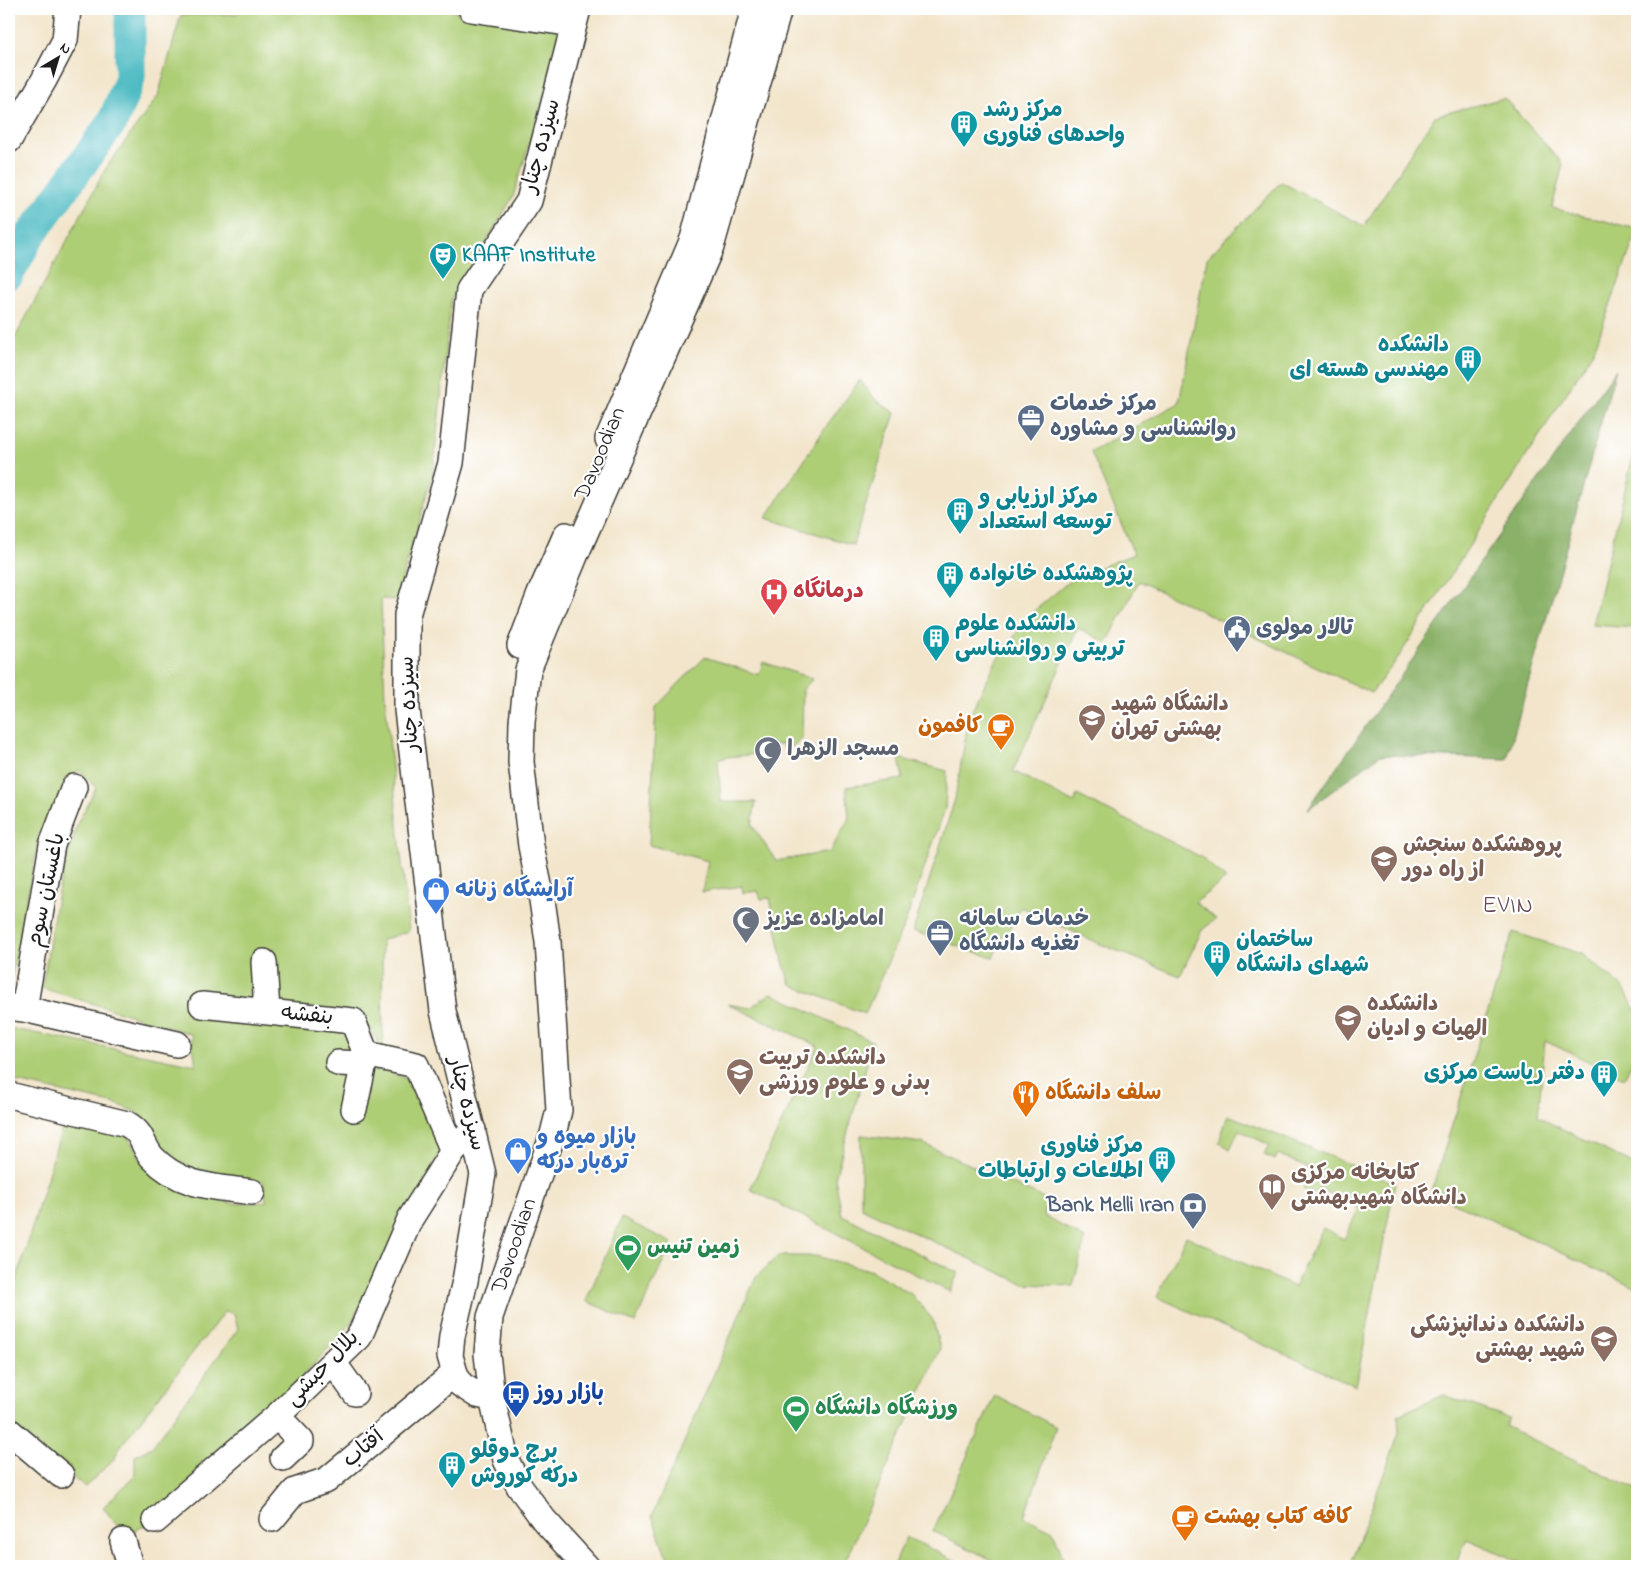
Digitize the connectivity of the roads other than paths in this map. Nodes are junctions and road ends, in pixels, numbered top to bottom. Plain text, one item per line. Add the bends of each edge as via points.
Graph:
1 (63, 9) edge
2 (68, 9) edge
3 (471, 9) edge
4 (754, 9) edge
5 (779, 9) edge
6 (576, 16) edge
7 (768, 46) junction
8 (744, 48) junction
9 (9, 108) edge
10 (9, 140) edge
11 (74, 787) dead end
12 (542, 900) junction
13 (264, 962) dead end
14 (202, 1004) dead end
15 (16, 1008) edge
16 (267, 1012) junction
17 (177, 1044) dead end
18 (365, 1059) junction
19 (338, 1063) dead end
20 (9, 1095) edge
21 (354, 1109) dead end
22 (473, 1130) junction
23 (453, 1151) junction
24 (252, 1192) dead end
25 (332, 1362) junction
26 (455, 1373) junction
27 (355, 1393) dead end
28 (492, 1398) junction
29 (277, 1416) junction
30 (9, 1431) edge
31 (283, 1458) dead end
32 (62, 1475) dead end
33 (272, 1519) dead end
34 (155, 1521) dead end
35 (123, 1541) dead end
36 (130, 1566) edge
37 (586, 1566) edge

1 - 9 street
2 - 10 street via 65,40
3 - 6 street
4 - 8 street, Davoodian
5 - 7 street, Davoodian
6 - 22 street, سیزده چنار via 529,201 469,290 451,463 407,615 407,710 443,1011
7 - 8 street
7 - 12 street, Davoodian via 711,247 528,670 521,762 531,846
8 - 12 street, Davoodian via 693,239 540,594 514,663 507,713 505,764 515,843
11 - 15 street, باغستان سوم via 52,845
12 - 28 street, Davoodian via 551,972 559,1110 490,1317 487,1354
13 - 16 street
14 - 16 street, بنفشه
15 - 17 street
16 - 18 street, بنفشه via 353,1022
18 - 19 street
18 - 21 street
18 - 23 street via 416,1065
20 - 24 street via 127,1124 136,1129 150,1155 182,1180
22 - 23 street, بلال حبشی
22 - 26 street, سیزده چنار via 483,1174 452,1336 450,1356
23 - 25 street, بلال حبشی via 410,1219 359,1337
25 - 27 street
25 - 29 street, بلال حبشی
26 - 28 street via 460,1384 477,1395
26 - 33 street, آفتاب via 327,1480 295,1491
28 - 37 street, Davoodian via 506,1460 519,1486 544,1520
29 - 31 street via 300,1440
29 - 34 street, بلال حبشی
30 - 32 street
35 - 36 street

